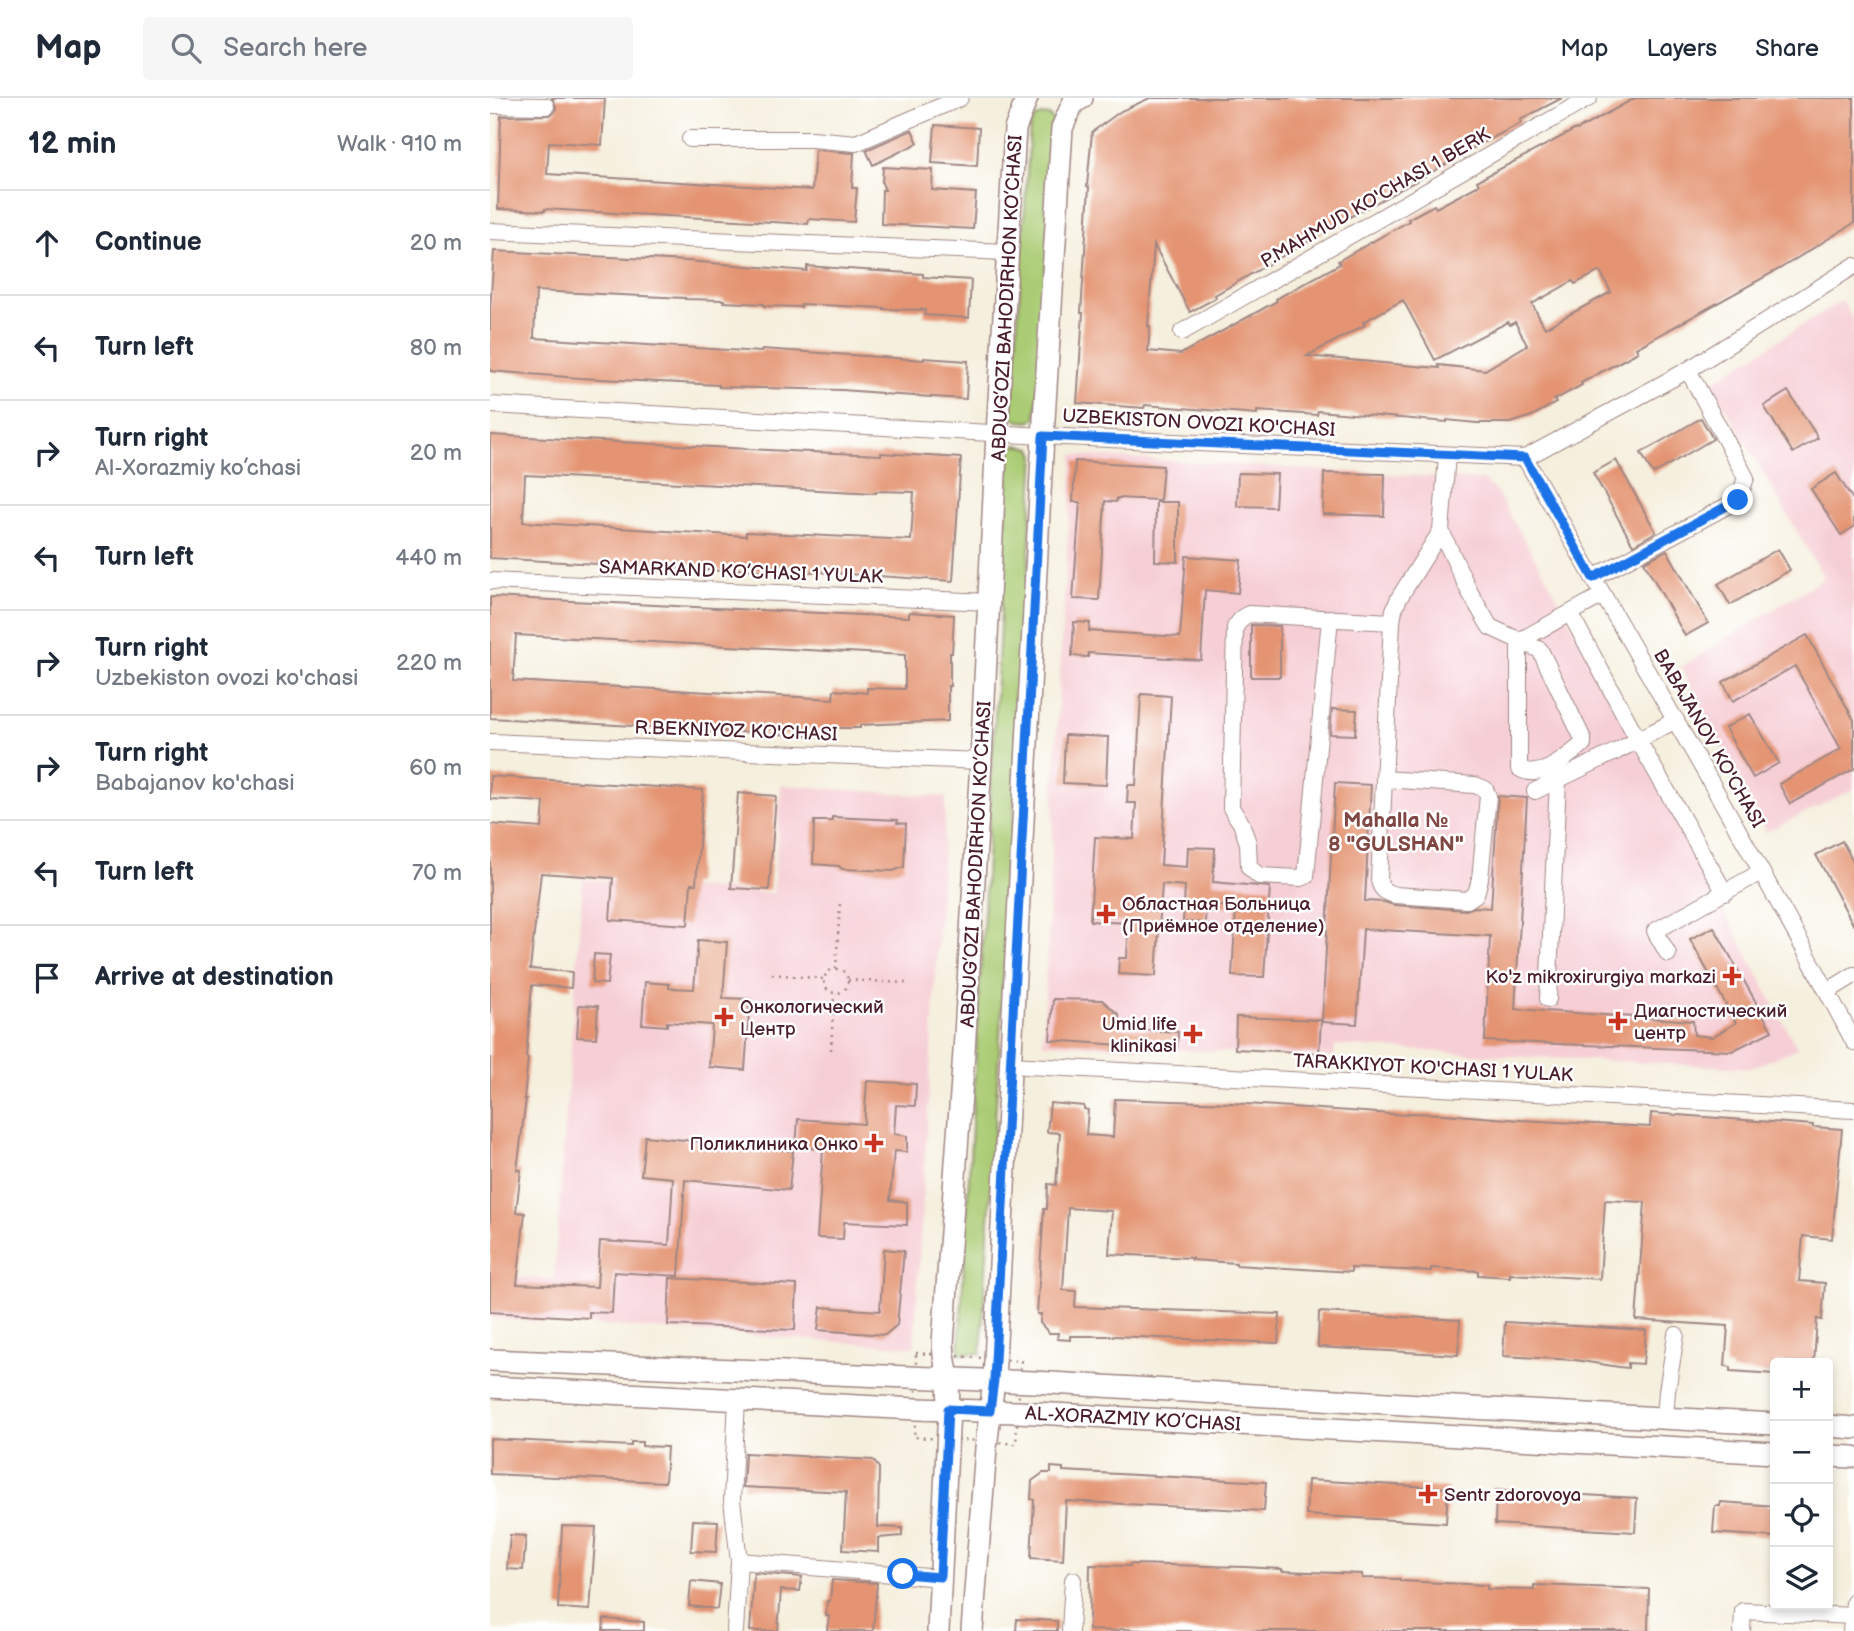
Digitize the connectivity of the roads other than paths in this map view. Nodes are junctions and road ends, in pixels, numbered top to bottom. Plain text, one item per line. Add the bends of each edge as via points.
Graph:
1 (960, 98) edge
2 (1027, 98) edge
3 (1589, 98) edge
4 (1074, 100) edge
5 (490, 105) edge
6 (546, 106) dead end
7 (690, 139) dead end
8 (490, 230) edge
9 (1007, 252) junction
10 (1854, 266) edge
11 (1182, 332) dead end
12 (1688, 370) junction
13 (490, 405) edge
14 (997, 434) junction
15 (1043, 436) junction
16 (1447, 455) junction
17 (1525, 458) junction
18 (1441, 531) junction
19 (1593, 578) junction
20 (490, 581) edge
21 (1603, 595) junction
22 (990, 602) junction
23 (1570, 613) junction
24 (1330, 618) junction
25 (1392, 622) junction
26 (1519, 640) junction
27 (1676, 720) junction
28 (1638, 740) junction
29 (490, 742) edge
30 (981, 761) junction
31 (1384, 779) junction
32 (1558, 780) junction
33 (1535, 791) dead end
34 (1762, 872) junction
35 (1725, 892) junction
36 (1668, 954) dead end
37 (1854, 975) edge
38 (1828, 991) junction
39 (1548, 999) dead end
40 (1854, 1042) edge
41 (1010, 1065) junction
42 (1854, 1110) edge
43 (1676, 1335) dead end
44 (490, 1360) edge
45 (948, 1379) junction
46 (994, 1380) junction
47 (490, 1387) edge
48 (737, 1399) junction
49 (948, 1409) junction
50 (990, 1411) junction
51 (1665, 1418) junction
52 (1770, 1424) edge
53 (1833, 1426) edge
54 (1854, 1428) edge
55 (1770, 1453) edge
56 (1833, 1456) edge
57 (1854, 1457) edge
58 (739, 1561) junction
59 (940, 1577) junction
60 (1073, 1580) dead end
61 (1853, 1616) edge
62 (735, 1631) edge
63 (937, 1631) edge
64 (972, 1631) edge
65 (1070, 1631) edge
66 (1742, 1631) edge

1 - 7 street via 856,143
2 - 9 main road, ABDUG’OZI BAHODIRHON KO’CHASI via 1014,129
3 - 11 street, P.MAHMUD KO'CHASI 1 BERK
4 - 15 main road via 1062,128
5 - 6 street
8 - 9 street
9 - 14 main road, ABDUG’OZI BAHODIRHON KO’CHASI
10 - 12 street
12 - 17 street
12 - 19 street via 1746,478 1738,500
13 - 14 street, UZBEKISTON OVOZI KO'CHASI
14 - 15 street, UZBEKISTON OVOZI KO'CHASI
14 - 22 main road, ABDUG’OZI BAHODIRHON KO’CHASI
15 - 16 street, UZBEKISTON OVOZI KO'CHASI
15 - 41 main road
16 - 17 street, UZBEKISTON OVOZI KO'CHASI
16 - 18 street
17 - 19 street, BABAJANOV KO'CHASI
18 - 25 street via 1399,598
18 - 26 street via 1490,627
19 - 21 street, BABAJANOV KO'CHASI
20 - 22 street, SAMARKAND KO’CHASI 1 YULAK
21 - 23 street
21 - 27 street, BABAJANOV KO'CHASI
22 - 30 main road, ABDUG’OZI BAHODIRHON KO’CHASI
23 - 26 street
23 - 28 street
24 - 24 street via 1306,876 1259,876 1250,867 1248,843 1230,800 1235,627 1249,614
24 - 25 street
25 - 31 street
26 - 26 street via 1518,763 1533,774 1570,755 1583,744 1583,738 1540,650
27 - 28 street
27 - 34 street, BABAJANOV KO'CHASI
28 - 32 street
28 - 35 street
29 - 30 street, R.BEKNIYOZ KO'CHASI
30 - 45 main road, ABDUG’OZI BAHODIRHON KO’CHASI via 944,1355
31 - 31 street via 1485,789 1487,810 1476,894 1467,900 1395,895 1381,888
32 - 33 street
32 - 39 street
34 - 35 street
34 - 38 street, BABAJANOV KO'CHASI
35 - 36 street via 1655,931
37 - 38 street
38 - 40 street, BABAJANOV KO'CHASI
41 - 42 street, TARAKKIYOT KO'CHASI 1 YULAK
41 - 46 main road
43 - 51 street
44 - 45 main road, AL-XORAZMIY KO’CHASI
45 - 46 main road, AL-XORAZMIY KO’CHASI
45 - 49 main road, ABDUG’OZI BAHODIRHON KO’CHASI
46 - 50 main road
46 - 51 main road, AL-XORAZMIY KO’CHASI
47 - 48 main road, AL-XORAZMIY KO’CHASI
48 - 49 main road, AL-XORAZMIY KO’CHASI
48 - 58 street via 732,1500
49 - 50 main road, AL-XORAZMIY KO’CHASI
49 - 59 main road, ABDUG’OZI BAHODIRHON KO’CHASI
50 - 55 main road, AL-XORAZMIY KO’CHASI
50 - 64 main road
51 - 52 main road, AL-XORAZMIY KO’CHASI
53 - 54 main road
56 - 57 main road
58 - 59 street
58 - 62 street
59 - 63 main road, ABDUG’OZI BAHODIRHON KO’CHASI
60 - 65 street
61 - 66 street via 1743,1611

